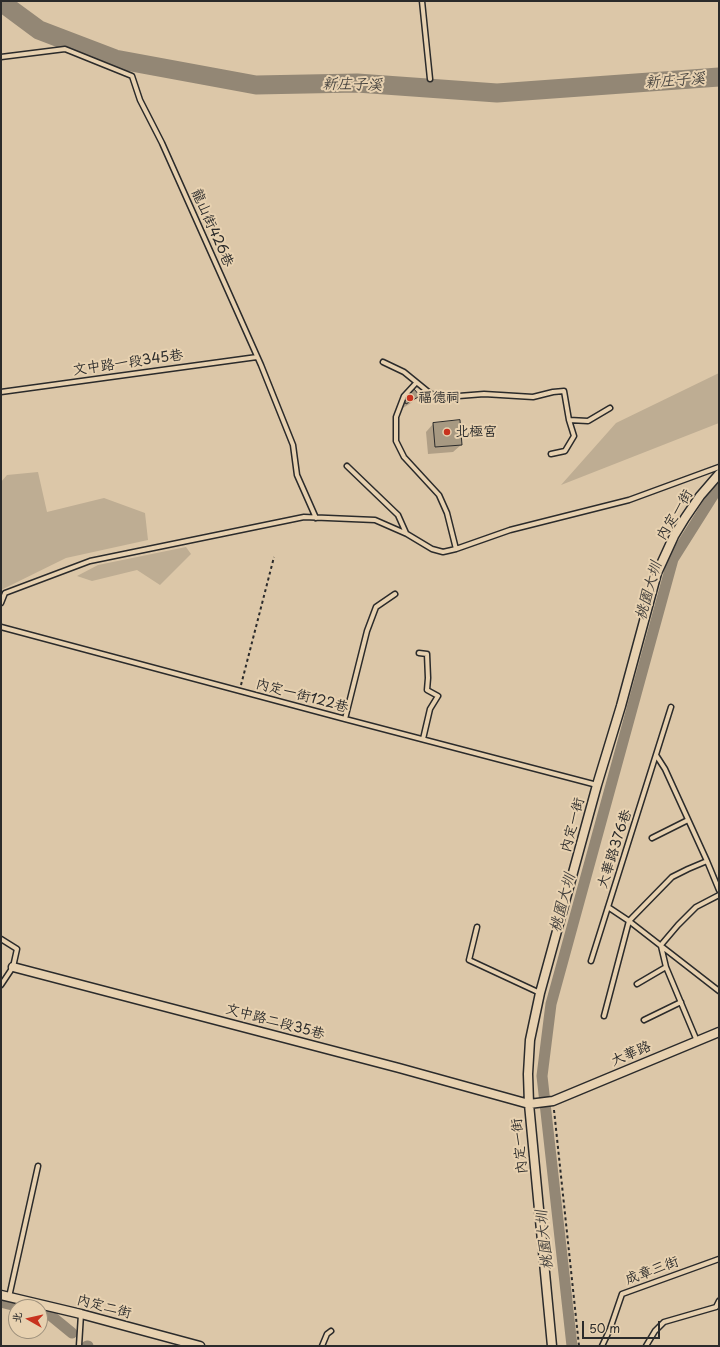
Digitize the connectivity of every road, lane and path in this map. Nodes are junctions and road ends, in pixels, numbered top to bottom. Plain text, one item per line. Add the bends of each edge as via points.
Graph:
1 (422, 1) edge
2 (1, 57) edge
3 (430, 79) dead end
4 (257, 357) junction
5 (383, 362) dead end
6 (416, 383) junction
7 (1, 392) edge
8 (610, 408) dead end
9 (569, 420) junction
10 (551, 454) dead end
11 (347, 466) dead end
12 (719, 467) edge
13 (719, 474) edge
14 (316, 518) junction
15 (407, 534) junction
16 (456, 549) junction
17 (274, 557) dead end
18 (395, 594) dead end
19 (1, 603) edge
20 (1, 626) edge
21 (419, 653) dead end
22 (240, 690) junction
23 (671, 707) dead end
24 (346, 719) junction
25 (423, 739) junction
26 (656, 755) junction
27 (597, 785) junction
28 (688, 820) junction
29 (652, 838) dead end
30 (708, 861) junction
31 (719, 890) edge
32 (719, 895) edge
33 (608, 907) junction
34 (629, 921) junction
35 (477, 927) dead end
36 (1, 939) edge
37 (661, 946) junction
38 (591, 961) dead end
39 (13, 967) junction
40 (666, 967) junction
41 (637, 984) dead end
42 (1, 985) edge
43 (719, 991) edge
44 (540, 993) junction
45 (681, 1002) junction
46 (604, 1016) dead end
47 (644, 1020) dead end
48 (719, 1032) edge
49 (697, 1041) junction
50 (553, 1101) junction
51 (529, 1104) junction
52 (38, 1166) dead end
53 (719, 1259) edge
54 (5, 1296) edge
55 (719, 1301) edge
56 (81, 1314) junction
57 (331, 1331) dead end
58 (79, 1346) edge
59 (200, 1346) edge
60 (322, 1346) edge
61 (552, 1346) edge
62 (578, 1346) edge
63 (602, 1346) edge
64 (646, 1346) edge

1 - 3 lane
2 - 4 lane, 龍山街426巷 via 65,49 132,76 140,100 162,143
4 - 7 lane, 文中路一段345巷
4 - 14 lane, 龍山街426巷 via 293,445 297,475
5 - 6 lane via 404,372
6 - 9 lane via 430,394 446,397 484,394 533,397 564,391
6 - 16 lane via 404,396 396,417 396,441 404,457 439,495 447,513
8 - 9 lane via 588,421
9 - 10 lane via 574,436 565,451
11 - 15 lane via 398,515
12 - 16 lane via 629,500 510,530
13 - 27 street, 內定一街 via 685,518 658,573
14 - 15 lane via 375,520
14 - 19 lane via 304,517 90,561 5,593
15 - 16 lane via 432,549 443,552
17 - 22 path
18 - 24 lane via 376,607
20 - 22 lane, 內定一街122巷
21 - 25 lane via 427,654 427,690 438,696 430,709
22 - 24 lane, 內定一街122巷
23 - 26 lane, 大華路376巷
24 - 25 lane, 內定一街122巷
25 - 27 lane, 內定一街122巷
26 - 28 lane
26 - 33 lane, 大華路376巷
27 - 44 street, 內定一街
28 - 29 lane
28 - 30 lane
30 - 31 lane
30 - 34 lane via 672,877
32 - 37 lane via 696,907
33 - 34 lane, 大華路376巷
33 - 38 lane
34 - 37 lane, 大華路376巷
34 - 46 lane
35 - 44 lane via 469,960
36 - 39 lane via 17,949
37 - 40 lane
37 - 43 lane, 大華路376巷
39 - 42 lane
39 - 51 street, 文中路二段35巷
40 - 41 lane
40 - 45 lane
44 - 51 street, 內定一街 via 530,1040
45 - 47 lane
45 - 49 lane
48 - 49 street, 大華路
49 - 50 street, 大華路
50 - 51 street, 大華路
50 - 62 path
51 - 61 street, 內定一街
52 - 54 lane
53 - 63 lane, 成章三街 via 622,1294
54 - 56 street, 內定二街
55 - 64 lane via 716,1307 664,1322
56 - 58 lane
56 - 59 street, 內定二街
57 - 60 lane

